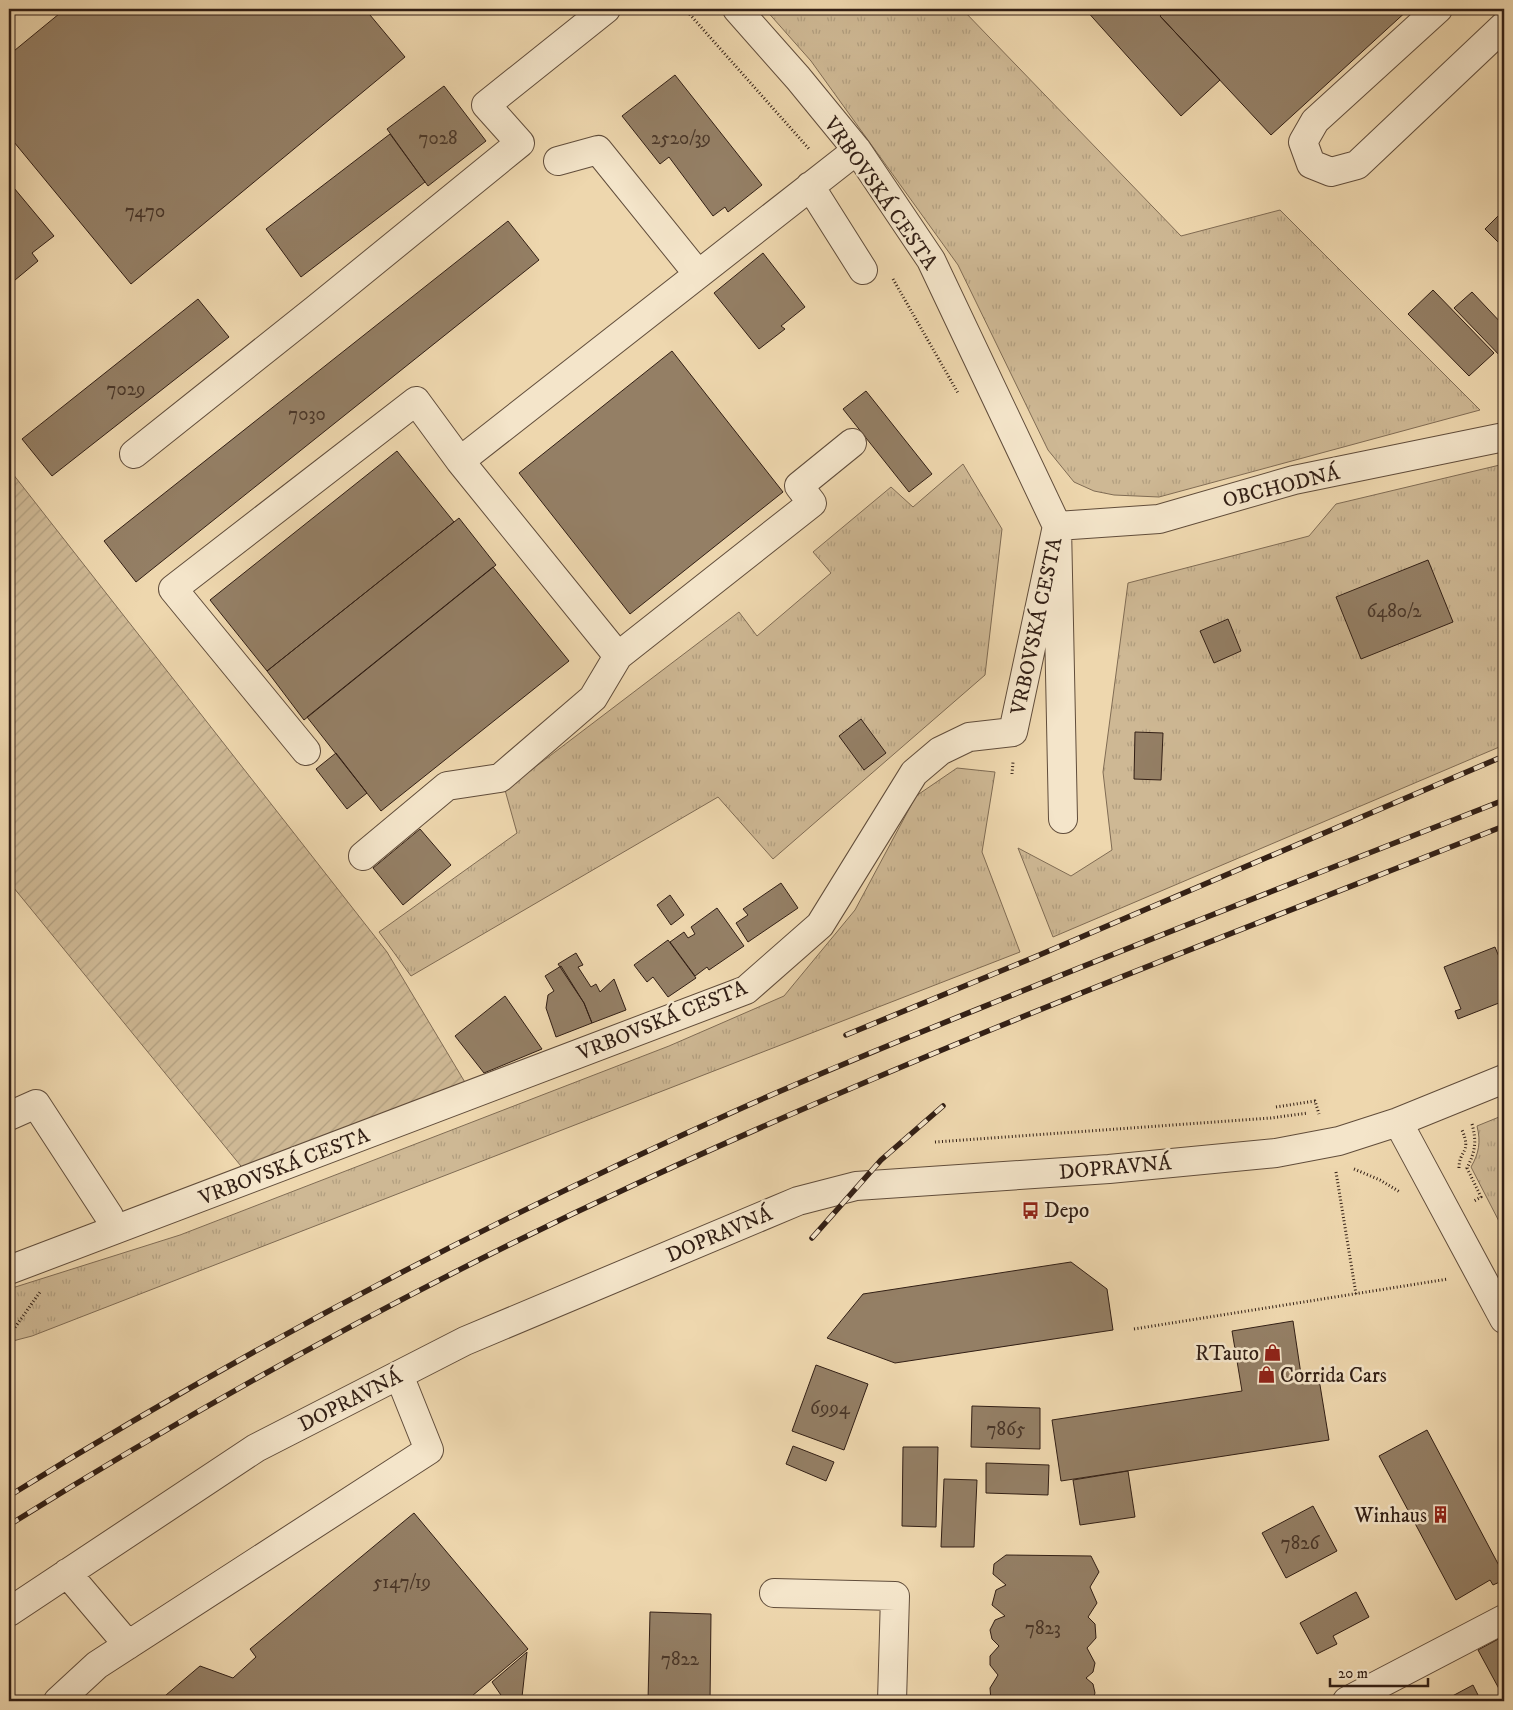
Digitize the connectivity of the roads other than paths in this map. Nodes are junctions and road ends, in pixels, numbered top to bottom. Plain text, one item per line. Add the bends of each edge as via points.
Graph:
1 (606, 9) edge
2 (737, 9) edge
3 (1438, 9) edge
4 (1504, 26) edge
5 (857, 150) junction
6 (558, 162) dead end
7 (820, 178) junction
8 (876, 271) road end
9 (698, 274) junction
10 (1504, 437) edge
11 (852, 443) dead end
12 (134, 454) dead end
13 (460, 461) junction
14 (1057, 526) junction
15 (618, 656) junction
16 (306, 751) dead end
17 (1063, 819) dead end
18 (362, 856) dead end
19 (1504, 1079) edge
20 (9, 1116) edge
21 (1398, 1122) junction
22 (114, 1230) junction
23 (9, 1270) edge
24 (1504, 1319) edge
25 (399, 1374) junction
26 (67, 1573) junction
27 (774, 1593) dead end
28 (9, 1612) edge
29 (1504, 1619) edge
30 (128, 1645) junction
31 (58, 1701) edge
32 (892, 1701) edge
33 (1346, 1701) edge

1 - 12 street via 486,105 520,142
2 - 5 street, VRBOVSKÁ CESTA
3 - 4 street via 1315,121 1303,142 1311,164 1331,172 1356,165
5 - 7 street
5 - 14 street, VRBOVSKÁ CESTA via 931,260
6 - 9 street via 598,150
7 - 8 street
7 - 9 street
9 - 13 street
10 - 14 street, OBCHODNÁ via 1294,480 1158,519
11 - 15 street via 799,486 812,503
13 - 15 street
13 - 16 street via 416,401 173,589
14 - 17 street
14 - 22 street, VRBOVSKÁ CESTA via 1014,732 969,737 940,751 914,773 820,925 746,990
15 - 18 street via 593,698 500,778 447,786
19 - 21 street, DOPRAVNÁ
20 - 22 street via 36,1104 109,1216
21 - 24 street
21 - 25 street, DOPRAVNÁ via 1339,1141 1276,1153 1119,1168 856,1186 798,1201 465,1341
22 - 23 street, VRBOVSKÁ CESTA
25 - 26 street, DOPRAVNÁ via 256,1448
25 - 30 street via 429,1450
26 - 28 street, DOPRAVNÁ
26 - 30 street
27 - 32 street via 895,1596
29 - 33 street
30 - 31 street via 97,1665

